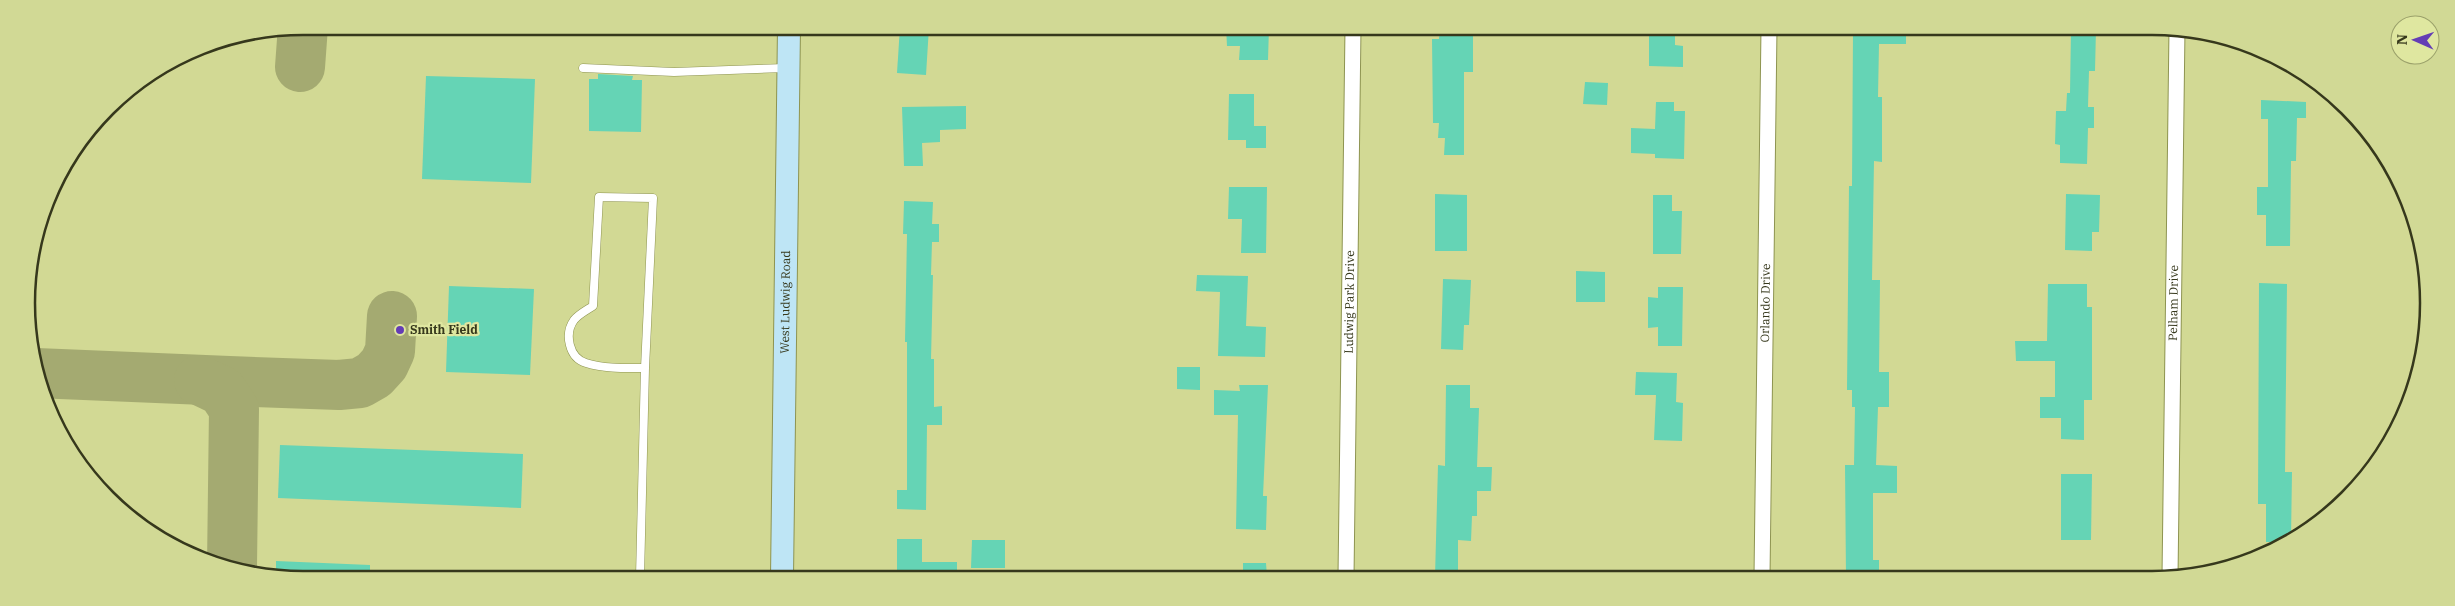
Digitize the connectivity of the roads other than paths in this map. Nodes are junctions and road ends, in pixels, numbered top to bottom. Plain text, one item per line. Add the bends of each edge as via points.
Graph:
1 (789, 35) edge
2 (1353, 35) edge
3 (1769, 35) edge
4 (2176, 36) edge
5 (583, 68) dead end
6 (788, 68) junction
7 (645, 368) junction
8 (2170, 570) edge
9 (640, 571) edge
10 (782, 571) edge
11 (1346, 571) edge
12 (1762, 571) edge

1 - 6 main road, West Ludwig Road
2 - 11 street, Ludwig Park Drive
3 - 12 street, Orlando Drive
4 - 8 street, Pelham Drive
5 - 6 lane via 674,72
6 - 10 main road, West Ludwig Road
7 - 7 lane via 584,363 568,344 573,321 593,306 599,197 653,198
7 - 9 lane

